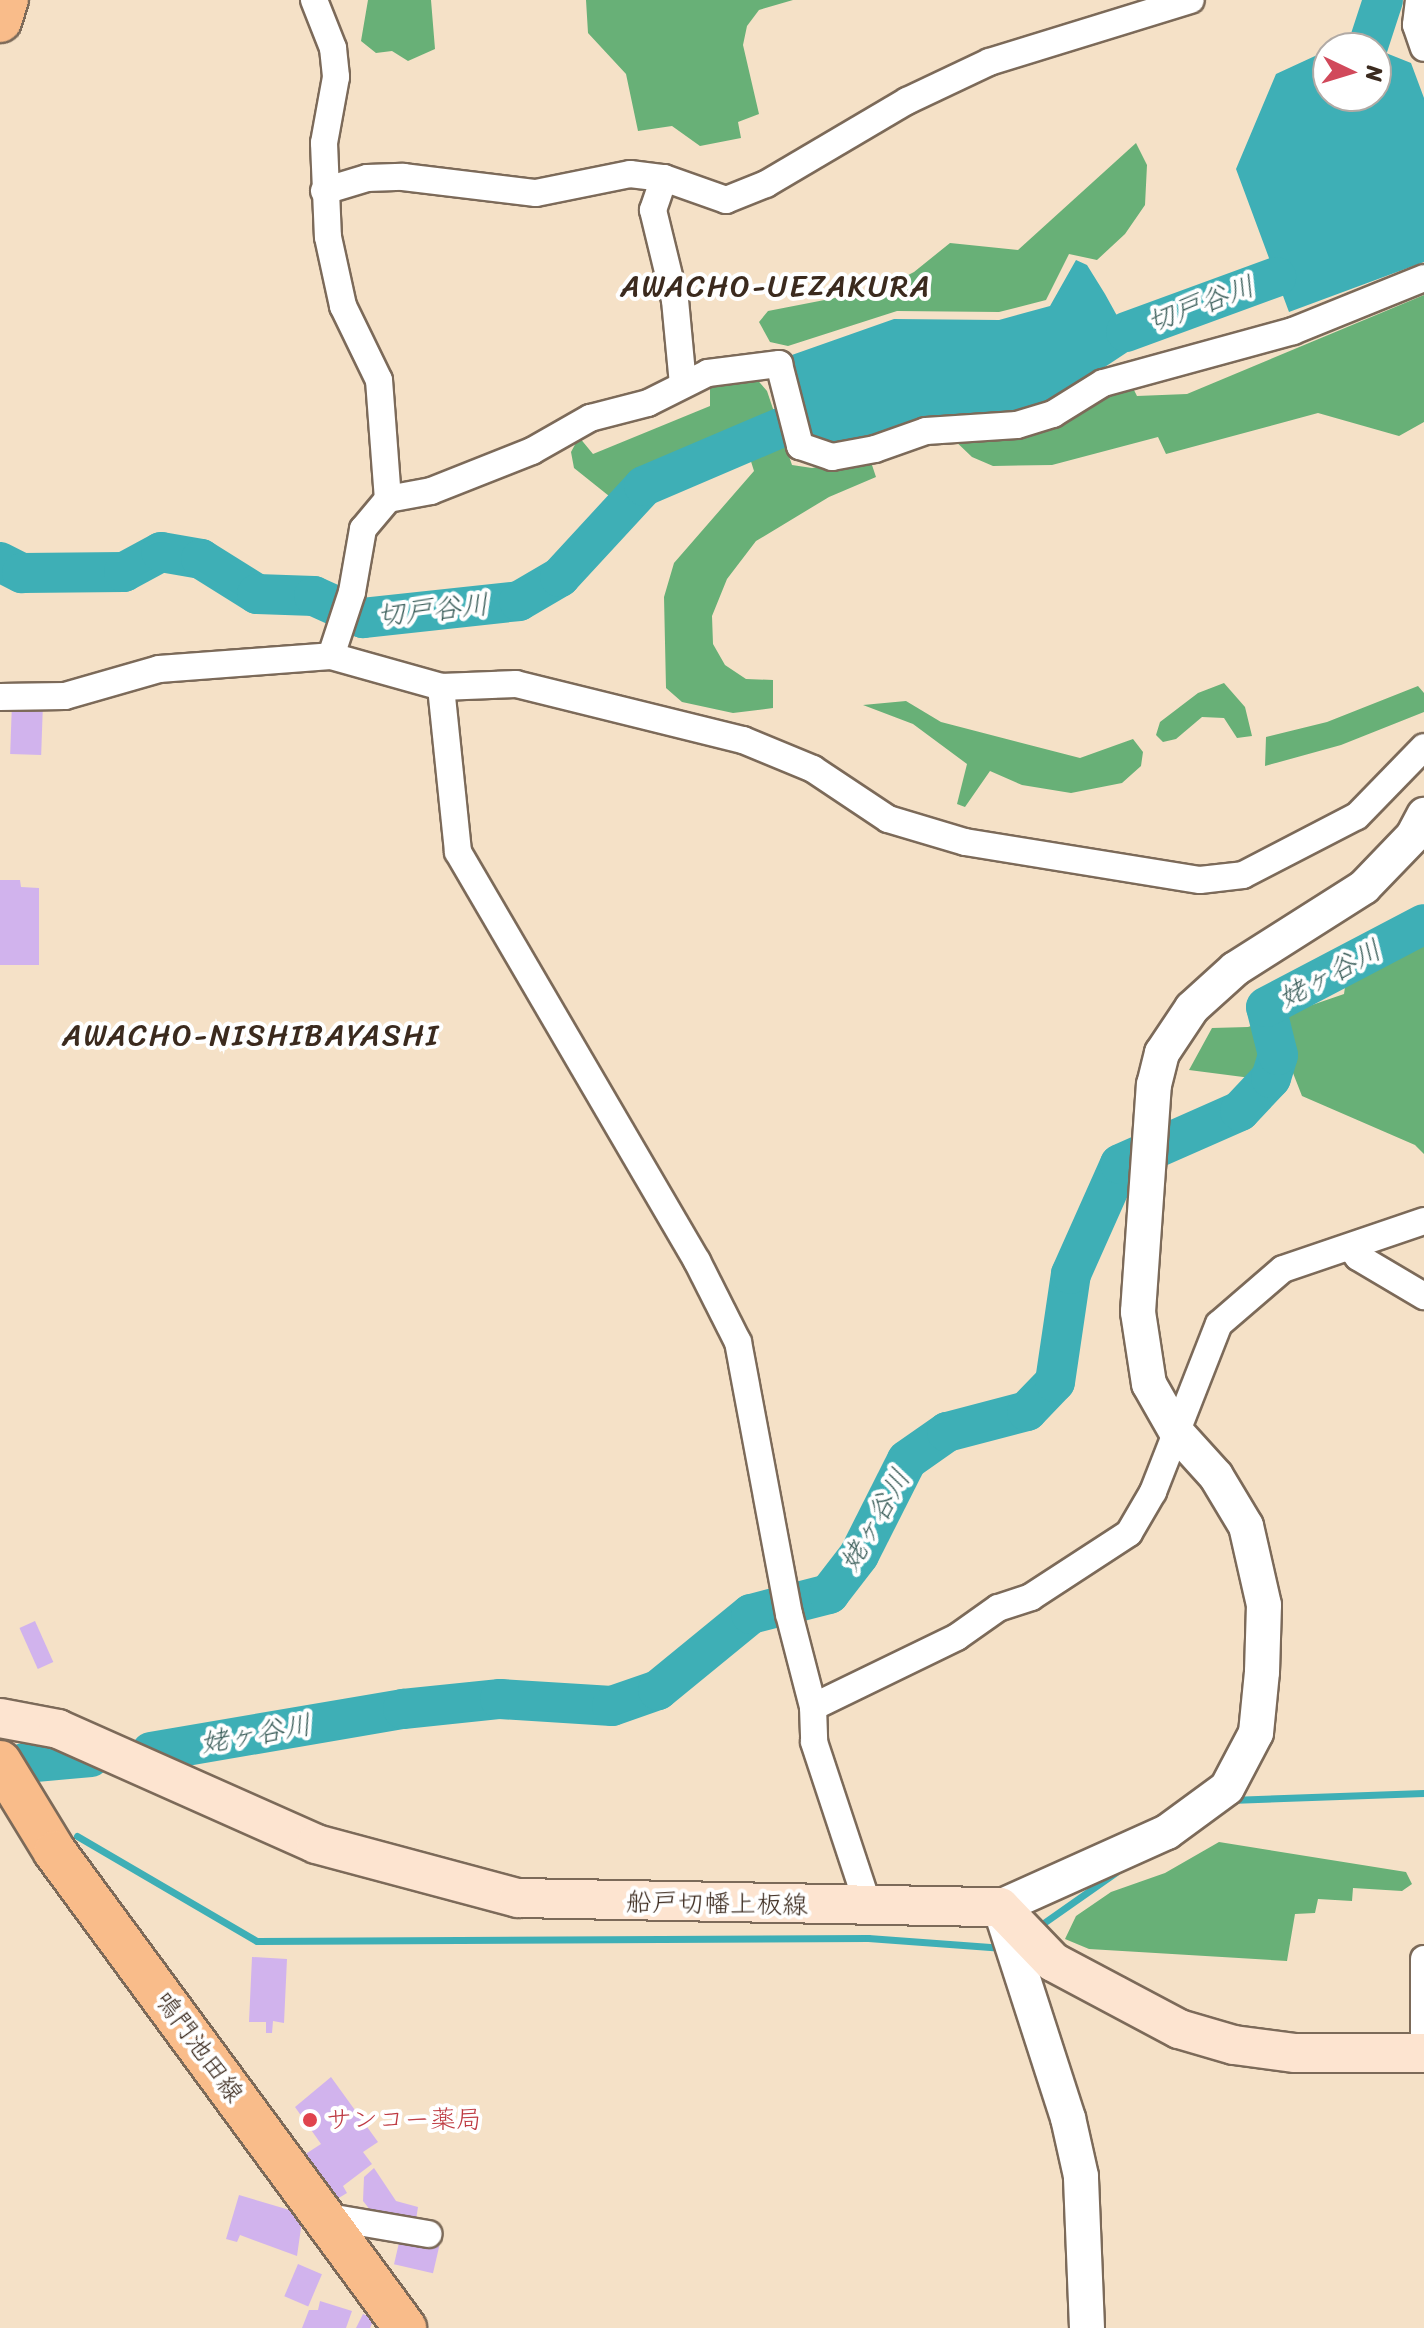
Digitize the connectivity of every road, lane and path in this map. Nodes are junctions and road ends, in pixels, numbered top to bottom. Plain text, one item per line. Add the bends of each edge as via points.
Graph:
1 (7, 0) edge
2 (314, 0) edge
3 (1191, 0) edge
4 (1419, 0) edge
5 (0, 21) edge
6 (1424, 48) edge
7 (664, 178) junction
8 (324, 191) junction
9 (1424, 278) edge
10 (683, 385) junction
11 (388, 499) junction
12 (331, 656) junction
13 (441, 687) junction
14 (0, 697) edge
15 (1424, 747) edge
16 (1424, 815) edge
17 (1424, 1221) edge
18 (1350, 1247) junction
19 (1424, 1296) edge
20 (1177, 1433) junction
21 (813, 1707) junction
22 (0, 1718) edge
23 (0, 1762) edge
24 (868, 1905) junction
25 (1000, 1907) junction
26 (1424, 1959) edge
27 (1424, 2036) edge
28 (1424, 2053) edge
29 (323, 2216) junction
30 (428, 2234) dead end
31 (405, 2328) edge
32 (1087, 2328) edge

1 - 5 main road
2 - 8 street via 333,48 336,77 324,143
3 - 7 street via 989,62 907,101 766,184 726,200
4 - 6 street via 1416,25
7 - 8 street via 630,174 536,193 403,177 367,178
7 - 10 street via 653,210 675,300
8 - 11 street via 343,306 379,380
9 - 10 street via 1293,331 1103,383 1041,418 1017,425 926,431 832,457 800,446 779,364 708,373
10 - 11 street via 648,403 590,418 532,451 431,491
11 - 12 street via 363,529
12 - 13 street
12 - 14 street via 159,669 65,696
13 - 15 street via 516,684 743,740 813,769 901,823 965,842 1200,880 1243,875 1357,816
13 - 21 street via 458,852 697,1261 738,1342 787,1605
16 - 20 street via 1413,836 1364,887 1235,969 1192,1008 1162,1053 1150,1121 1138,1312 1149,1384
17 - 18 street
18 - 19 street
18 - 20 street via 1283,1269 1219,1324
20 - 21 street via 1129,1533 1031,1597 998,1608 957,1637
20 - 25 street via 1216,1476 1246,1526 1264,1605 1256,1733 1227,1788 1167,1832
21 - 24 street via 814,1742
22 - 24 main road, 船戸切幡上板線 via 58,1729 316,1844 518,1898
23 - 29 main road, 鳴門池田線 via 55,1852
24 - 25 main road, 船戸切幡上板線
25 - 28 main road via 1053,1962 1179,2029 1234,2045 1295,2053
25 - 32 street via 1081,2176
26 - 27 street
29 - 30 street
29 - 31 main road, 鳴門池田線

